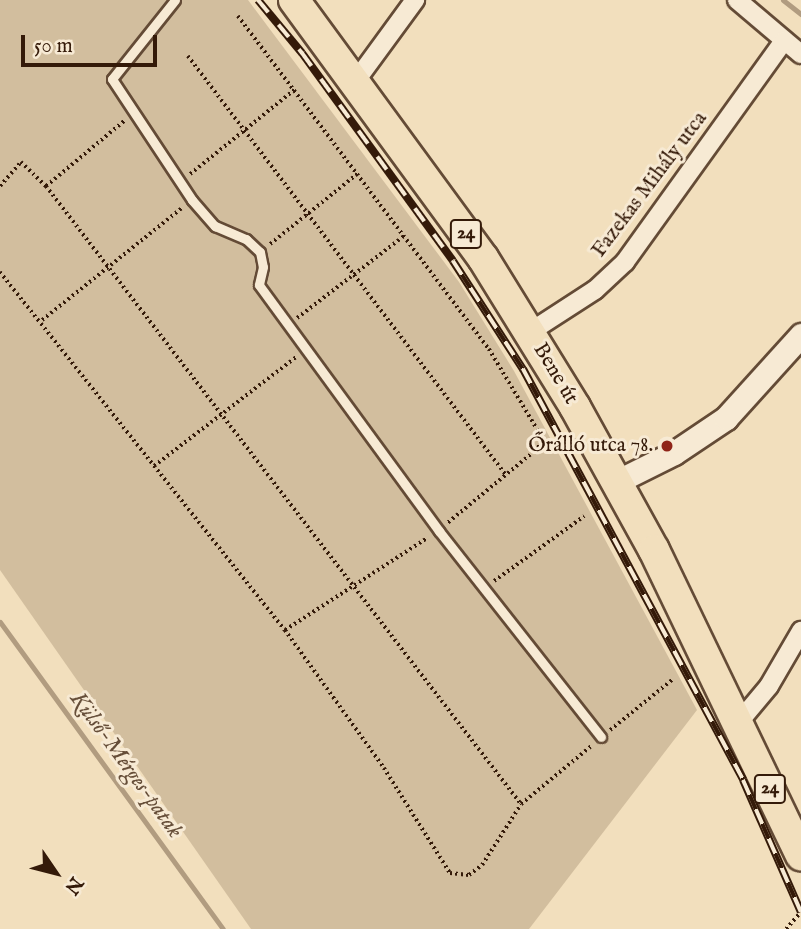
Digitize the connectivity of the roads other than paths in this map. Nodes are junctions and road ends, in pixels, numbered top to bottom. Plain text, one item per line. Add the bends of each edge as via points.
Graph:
1 (175, 0) edge
2 (294, 0) edge
3 (415, 0) edge
4 (737, 0) edge
5 (784, 40) junction
6 (801, 54) edge
7 (355, 82) junction
8 (530, 332) junction
9 (801, 335) edge
10 (623, 478) junction
11 (801, 631) edge
12 (739, 722) junction
13 (601, 737) dead end
14 (801, 855) edge

1 - 13 lane via 112,79 192,200 215,226 246,239 260,252 259,285 439,531
2 - 7 main road, Bene út / 24
3 - 7 street
4 - 5 street
5 - 6 street
5 - 8 street, Fazekas Mihály utca via 625,262 595,290
7 - 8 main road, Bene út / 24 via 483,258
8 - 10 main road, Bene út / 24
9 - 10 street via 726,418 674,453
10 - 12 main road, Bene út / 24
11 - 12 street via 769,686
12 - 14 main road, Bene út / 24

